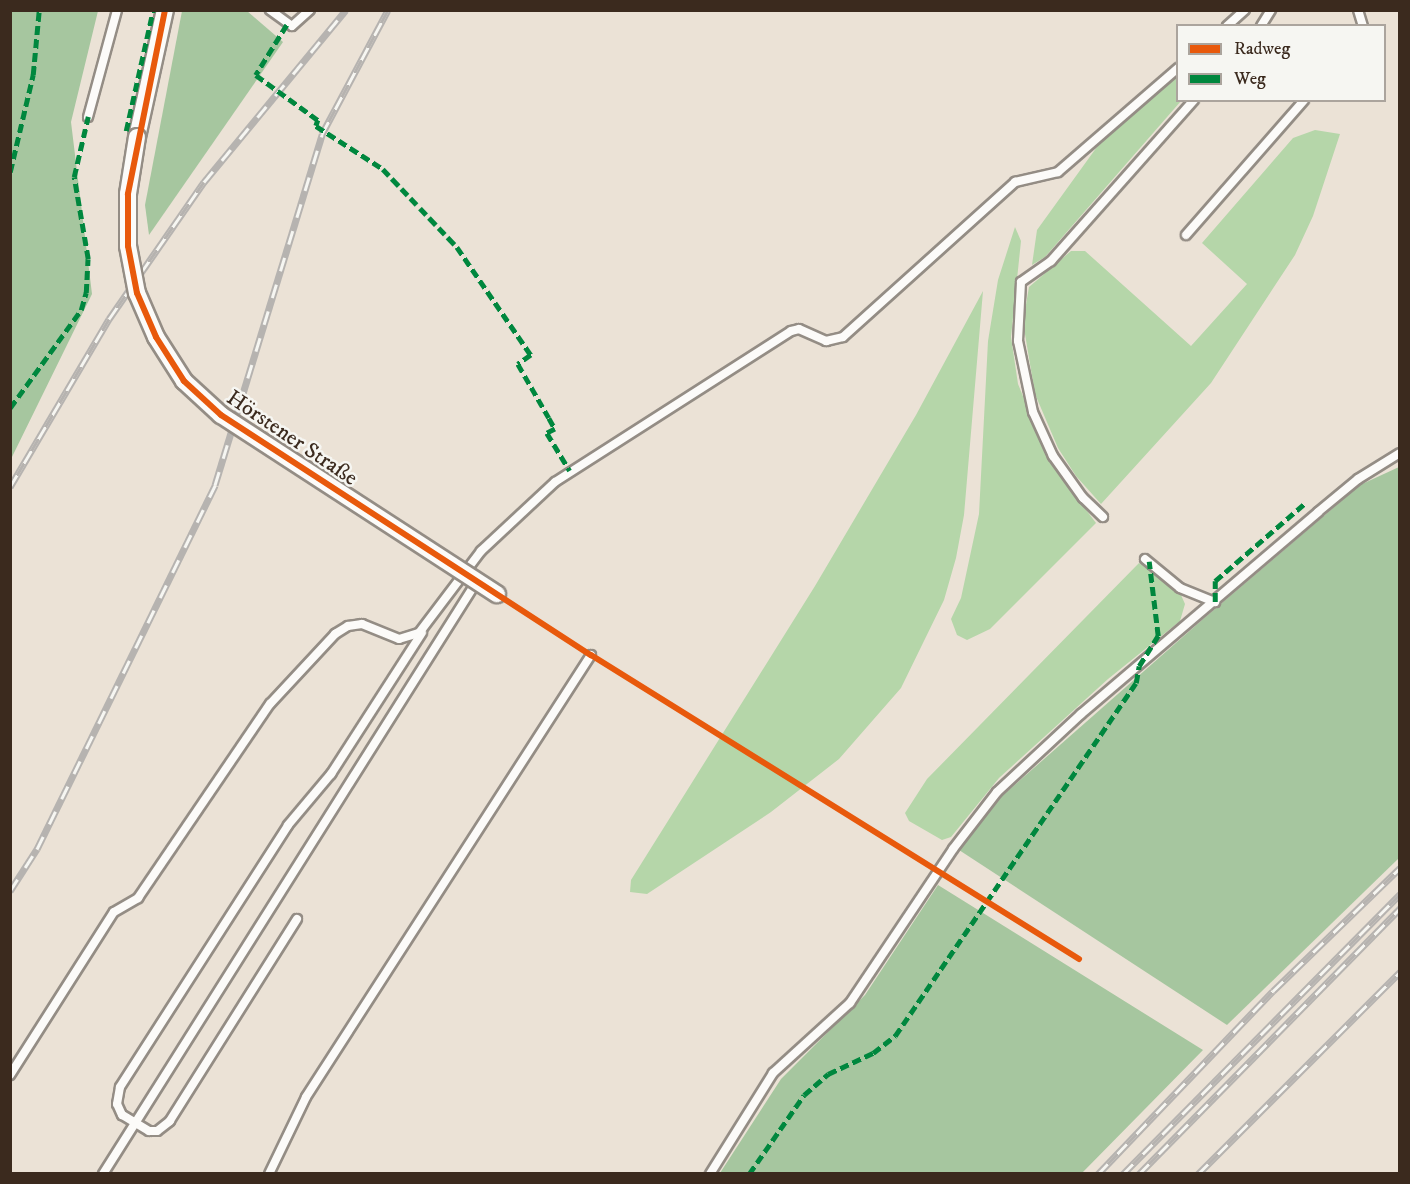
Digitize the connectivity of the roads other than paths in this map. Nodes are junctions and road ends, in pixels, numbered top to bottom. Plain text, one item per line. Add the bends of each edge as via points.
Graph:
1 (117, 10) edge
2 (165, 10) edge
3 (270, 10) edge
4 (310, 10) edge
5 (1245, 10) edge
6 (1271, 10) edge
7 (1229, 24) edge
8 (1262, 24) edge
9 (1176, 70) edge
10 (1192, 102) edge
11 (1302, 102) edge
12 (88, 117) dead end
13 (1186, 235) dead end
14 (1400, 453) edge
15 (1103, 517) dead end
16 (1145, 559) dead end
17 (477, 581) junction
18 (497, 594) dead end
19 (1215, 602) junction
20 (427, 625) junction
21 (591, 655) dead end
22 (297, 919) dead end
23 (10, 1074) edge
24 (135, 1123) junction
25 (103, 1173) edge
26 (269, 1173) edge
27 (710, 1173) edge

1 - 12 lane
2 - 17 street, Hörstener Straße, bridge via 128,194 128,246 136,293 156,337 184,381 221,415
3 - 4 lane via 292,26
5 - 7 lane
6 - 8 lane
9 - 20 lane via 1058,172 1015,182 843,337 826,341 799,329 791,331 555,482 481,551
10 - 15 lane via 1051,261 1021,282 1018,341 1033,412 1053,456 1083,498
11 - 13 lane
14 - 19 lane via 1358,479
16 - 19 lane via 1180,588
17 - 18 street, Hörstener Straße, bridge
17 - 24 lane
19 - 27 lane via 1081,714 998,792 953,849 850,1003 773,1073
20 - 23 lane via 409,639 399,639 362,624 348,626 295,674 235,751 138,898 114,912
20 - 24 lane via 331,774 288,825 120,1087 119,1111
21 - 26 lane via 306,1097
22 - 24 lane via 170,1121 157,1131
24 - 25 lane

